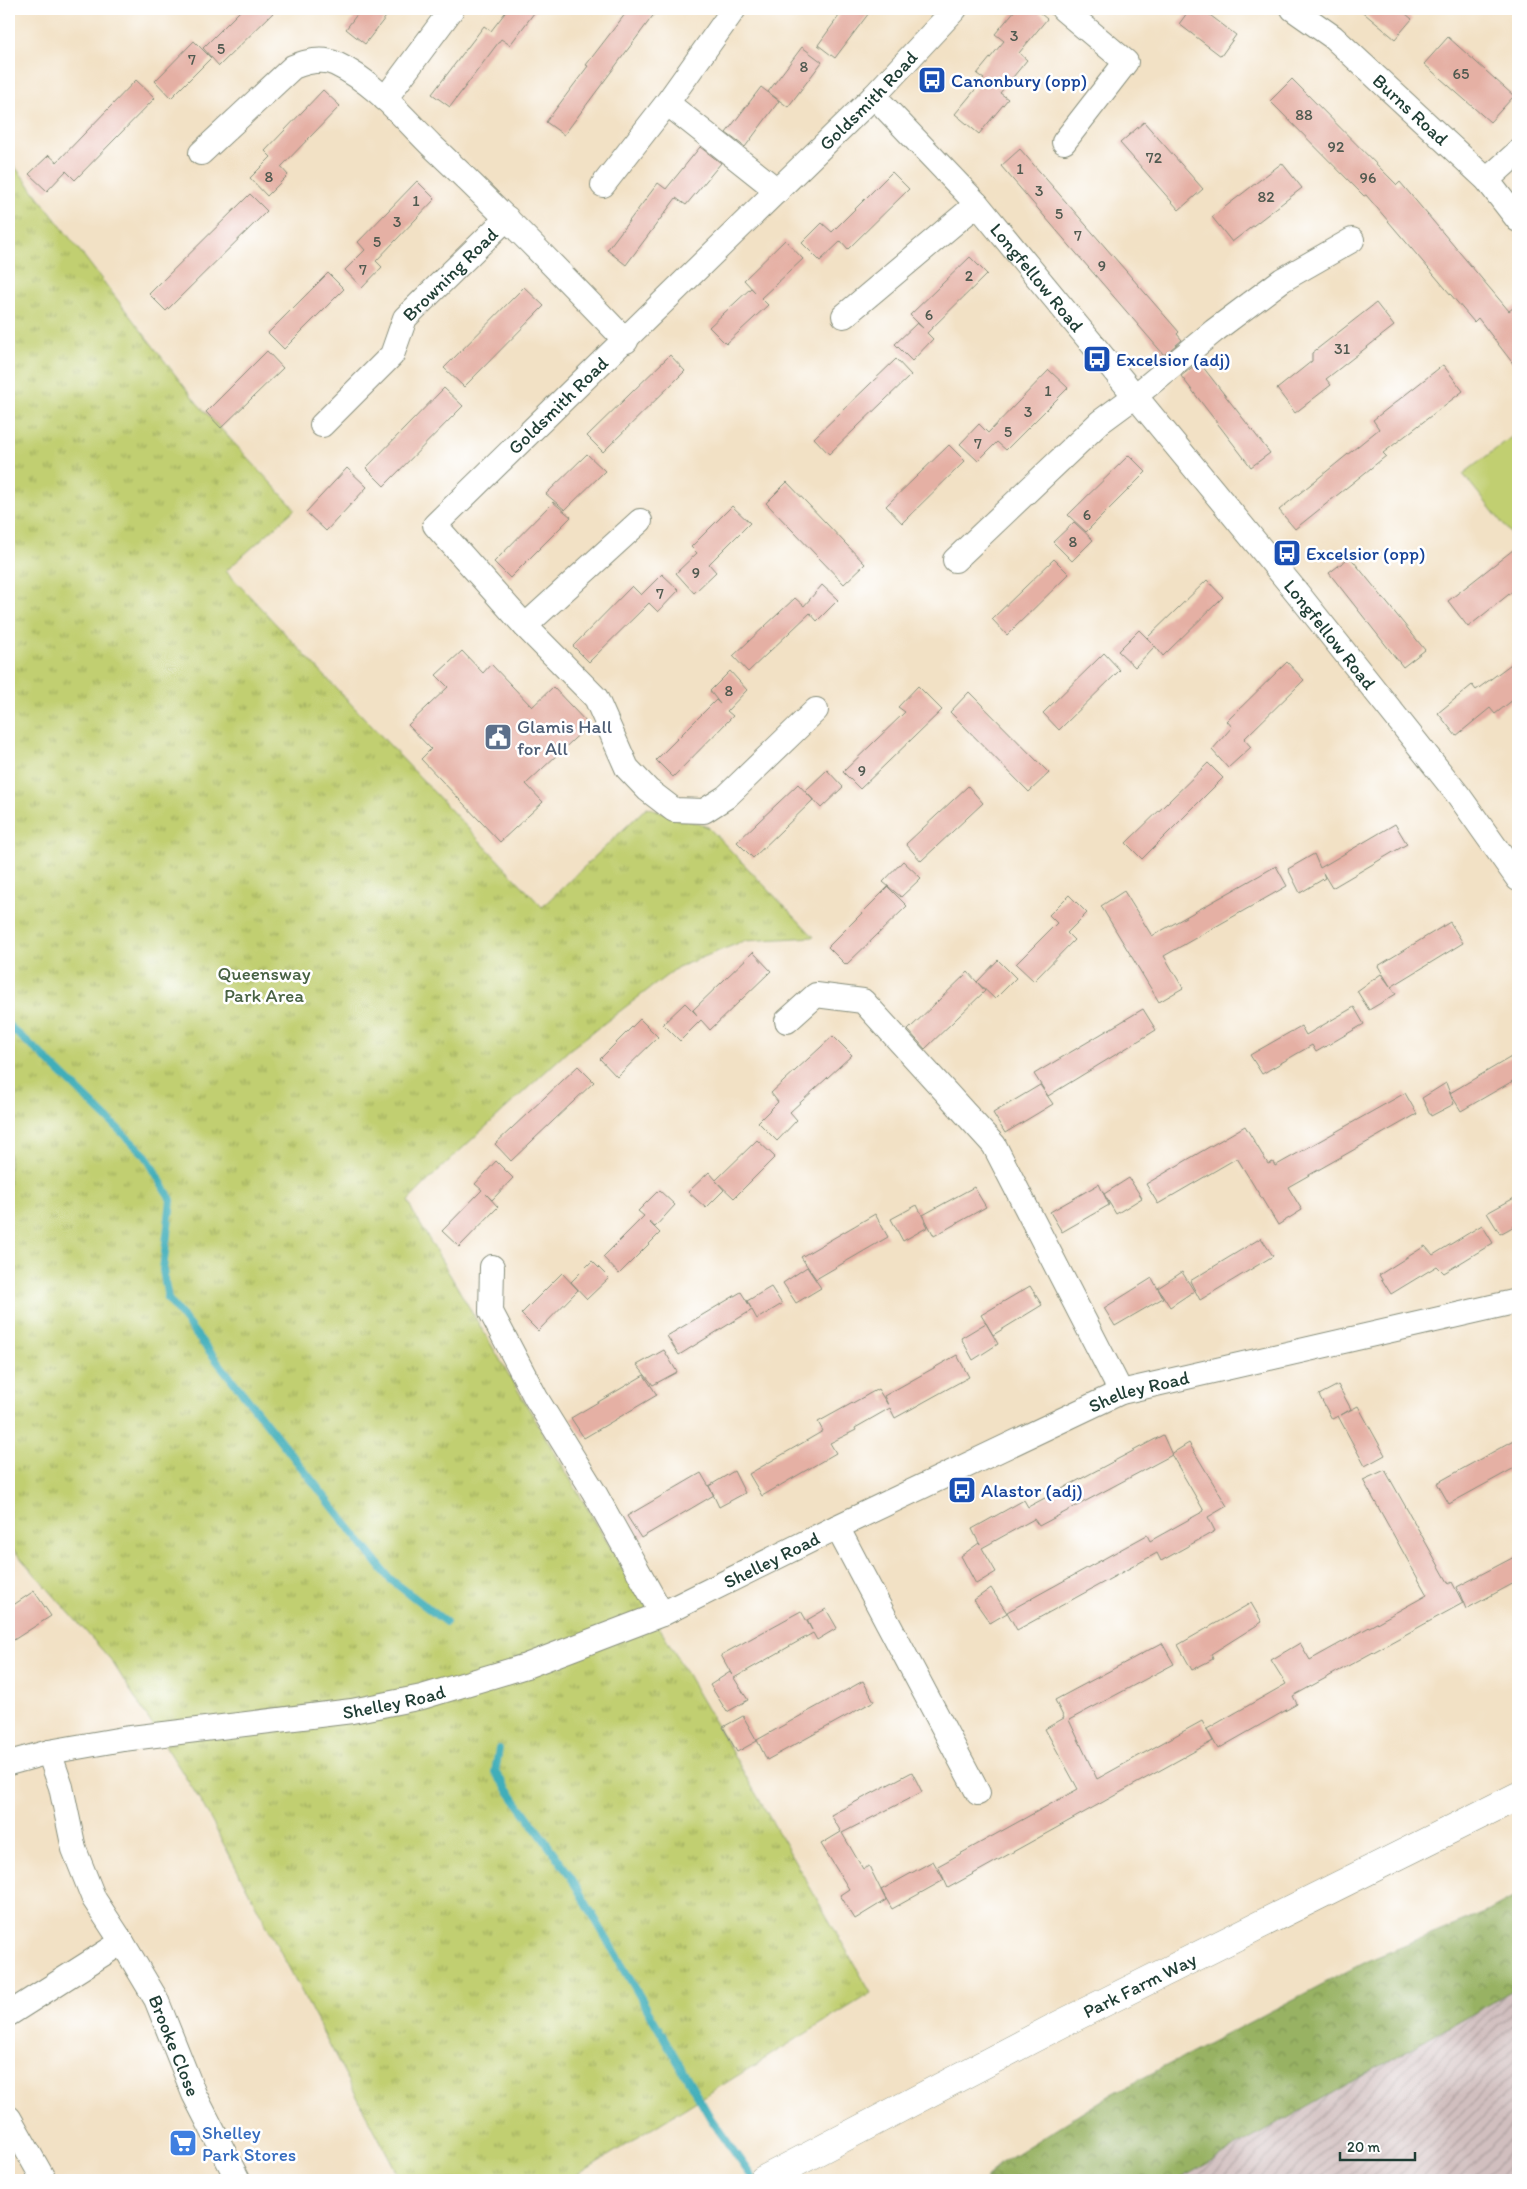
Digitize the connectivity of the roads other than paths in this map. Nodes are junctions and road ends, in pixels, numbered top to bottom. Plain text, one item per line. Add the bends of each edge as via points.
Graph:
1 (452, 9) edge
2 (734, 9) edge
3 (956, 9) edge
4 (1063, 9) edge
5 (1293, 9) edge
6 (874, 96) junction
7 (385, 100) junction
8 (667, 103) junction
9 (1064, 142) dead end
10 (1518, 152) edge
11 (201, 153) dead end
12 (1487, 180) junction
13 (603, 185) dead end
14 (778, 190) junction
15 (977, 204) junction
16 (507, 218) junction
17 (1518, 220) edge
18 (1352, 240) dead end
19 (844, 316) dead end
20 (626, 341) junction
21 (1134, 397) junction
22 (322, 424) dead end
23 (640, 520) dead end
24 (955, 560) dead end
25 (525, 626) junction
26 (816, 710) dead end
27 (1518, 879) edge
28 (787, 1021) dead end
29 (492, 1267) dead end
30 (1518, 1301) edge
31 (1121, 1392) junction
32 (837, 1527) junction
33 (662, 1614) junction
34 (49, 1752) junction
35 (9, 1763) edge
36 (978, 1793) dead end
37 (1518, 1796) edge
38 (122, 1942) junction
39 (9, 2014) edge
40 (9, 2118) edge
41 (44, 2180) edge
42 (238, 2180) edge
43 (763, 2180) edge

1 - 7 street
2 - 8 street
3 - 6 street, Goldsmith Road
4 - 9 street via 1126,62
5 - 12 street, Burns Road via 1333,37
6 - 14 street, Goldsmith Road
6 - 15 street, Longfellow Road
7 - 11 street, Browning Road via 359,77 334,63 311,60 293,67
7 - 16 street, Browning Road
8 - 13 street
8 - 14 street
10 - 12 street
12 - 17 street, Burns Road
14 - 20 street, Goldsmith Road
15 - 19 street, Longfellow Road
15 - 21 street, Longfellow Road
16 - 20 street, Browning Road
16 - 22 street, Browning Road via 405,318 392,354
18 - 21 street via 1282,280
20 - 25 street, Goldsmith Road via 435,525
21 - 24 street via 1100,422
21 - 27 street, Longfellow Road via 1301,598 1459,796
23 - 25 street
25 - 26 street, Goldsmith Road via 596,698 627,768 674,810 704,811 726,797
28 - 31 street via 816,995 863,1001 994,1145
29 - 33 street via 491,1312 536,1398 594,1492
30 - 31 street, Shelley Road
31 - 32 street, Shelley Road
32 - 33 street, Shelley Road
32 - 36 street
33 - 34 street, Shelley Road via 526,1666 422,1697 352,1711
34 - 35 street, Shelley Road
34 - 38 street, Brooke Close via 61,1787 74,1849 94,1899
37 - 43 highway, Park Farm Way via 1058,2025
38 - 39 street
38 - 42 street, Brooke Close via 156,1999 194,2094
40 - 41 street

